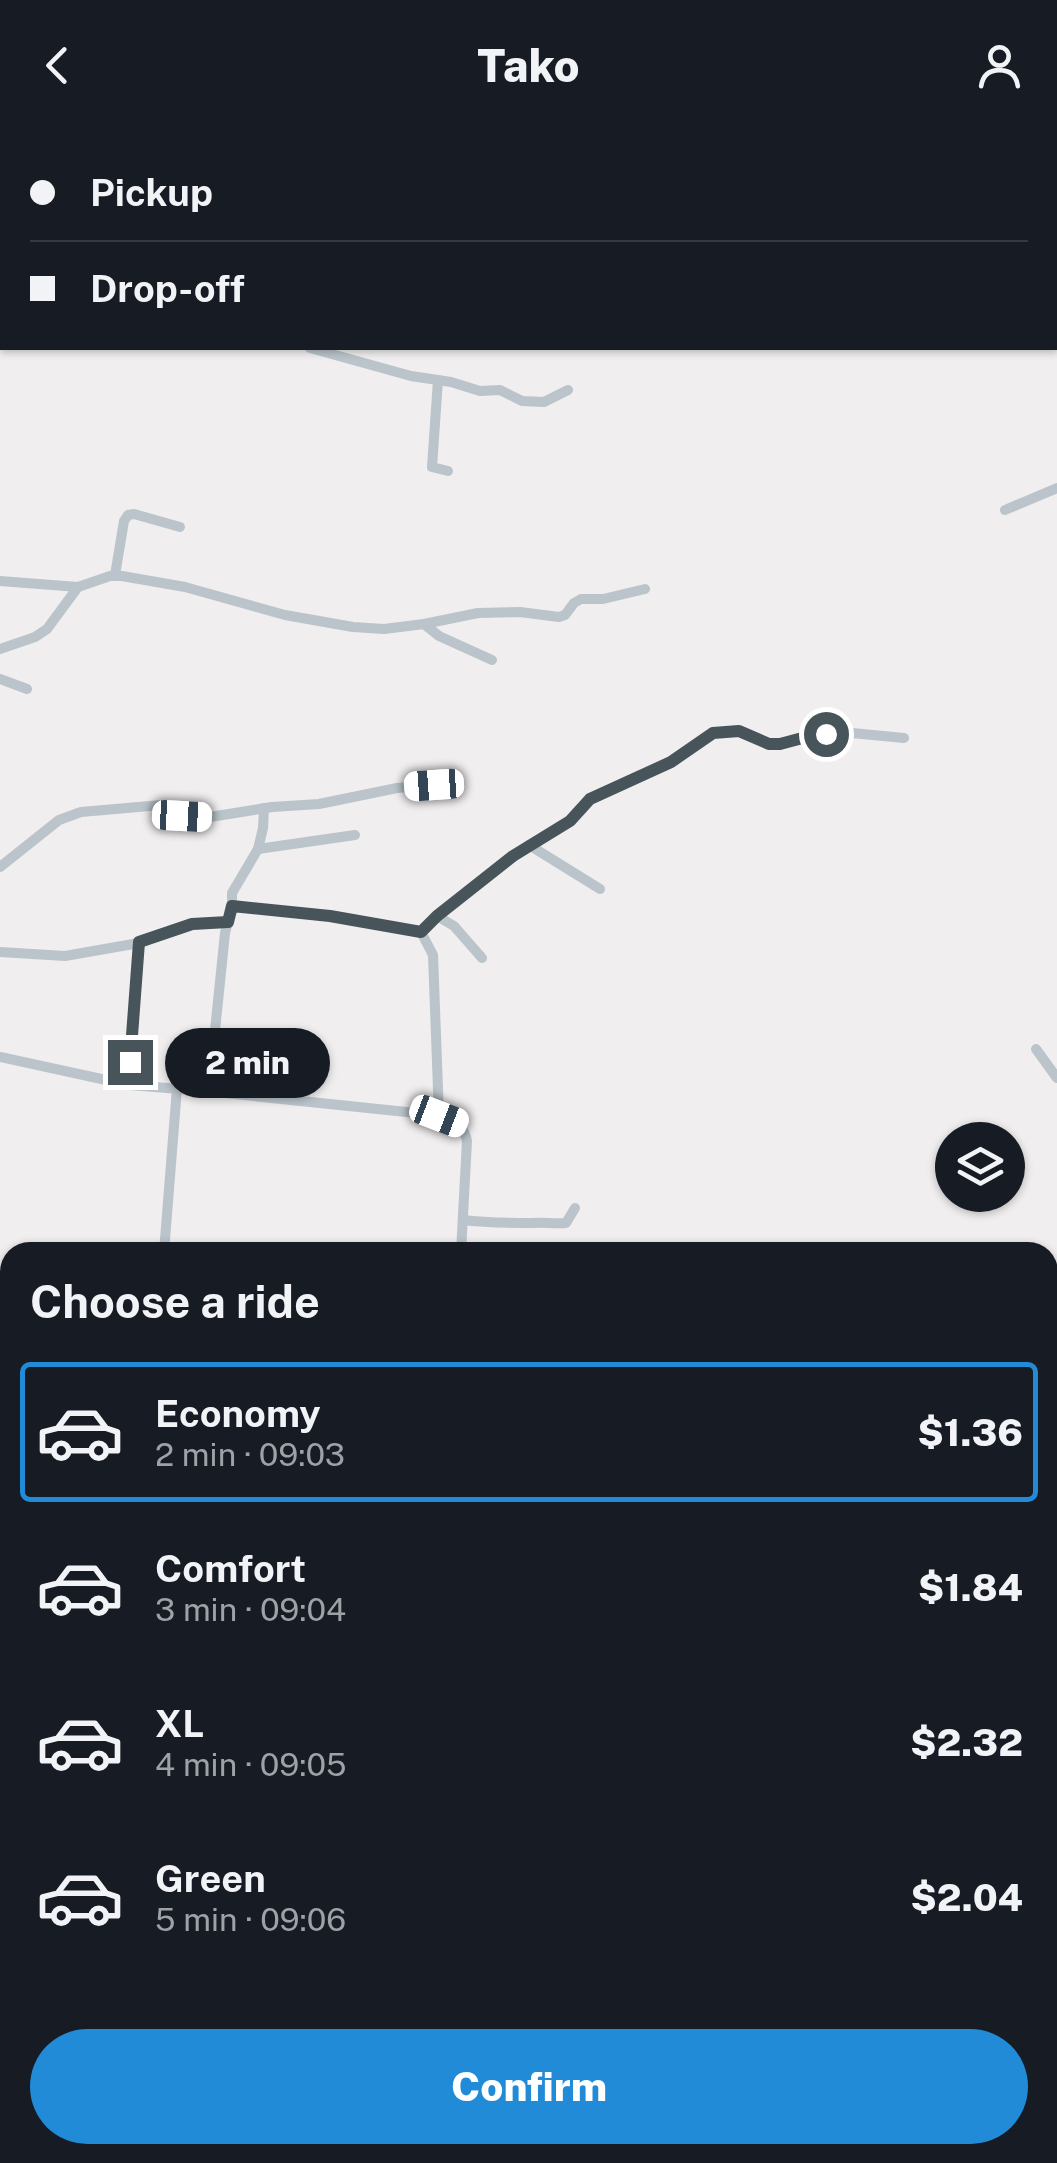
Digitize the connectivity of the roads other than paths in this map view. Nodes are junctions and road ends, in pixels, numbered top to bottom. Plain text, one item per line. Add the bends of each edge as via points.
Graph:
1 (317, 350) edge
2 (438, 380) junction
3 (568, 390) dead end
4 (448, 471) dead end
5 (1057, 488) edge
6 (1005, 510) dead end
7 (180, 527) dead end
8 (115, 575) junction
9 (0, 581) edge
10 (78, 587) junction
11 (645, 588) dead end
12 (424, 624) junction
13 (0, 650) edge
14 (492, 660) dead end
15 (0, 679) edge
16 (27, 688) dead end
17 (904, 738) dead end
18 (434, 785) dead end
19 (264, 808) junction
20 (355, 834) dead end
21 (529, 845) junction
22 (258, 849) junction
23 (0, 867) edge
24 (600, 889) dead end
25 (232, 906) junction
26 (437, 916) junction
27 (228, 922) junction
28 (421, 932) junction
29 (139, 942) junction
30 (0, 952) edge
31 (482, 958) dead end
32 (1036, 1049) dead end
33 (0, 1057) edge
34 (1057, 1078) edge
35 (129, 1085) junction
36 (177, 1088) junction
37 (205, 1090) junction
38 (439, 1116) junction
39 (575, 1208) dead end
40 (463, 1220) junction
41 (165, 1242) edge
42 (462, 1242) edge

1 - 2 street
2 - 3 street via 530,402
2 - 4 street via 432,467
5 - 6 street
7 - 8 street via 128,515
8 - 10 street
8 - 12 street via 325,624
9 - 10 street
10 - 13 street via 48,629
11 - 12 street via 580,599 559,616 478,613
12 - 14 street
15 - 16 street
17 - 21 street via 852,732 769,744 739,731 713,733 671,762 590,799 570,821
18 - 19 street
19 - 22 street
19 - 23 street via 210,817 182,816 161,805 82,812 59,820
20 - 22 street
21 - 24 street
21 - 26 street
22 - 25 street via 232,893
25 - 27 street
25 - 28 street
26 - 28 street
26 - 31 street
27 - 29 street via 192,924
27 - 37 street
28 - 38 street via 433,956
29 - 30 street via 65,956
29 - 35 street
32 - 34 street
33 - 35 street
35 - 36 street
36 - 37 street
36 - 41 street
37 - 38 street
38 - 40 street via 465,1129
39 - 40 street via 559,1224
40 - 42 street

